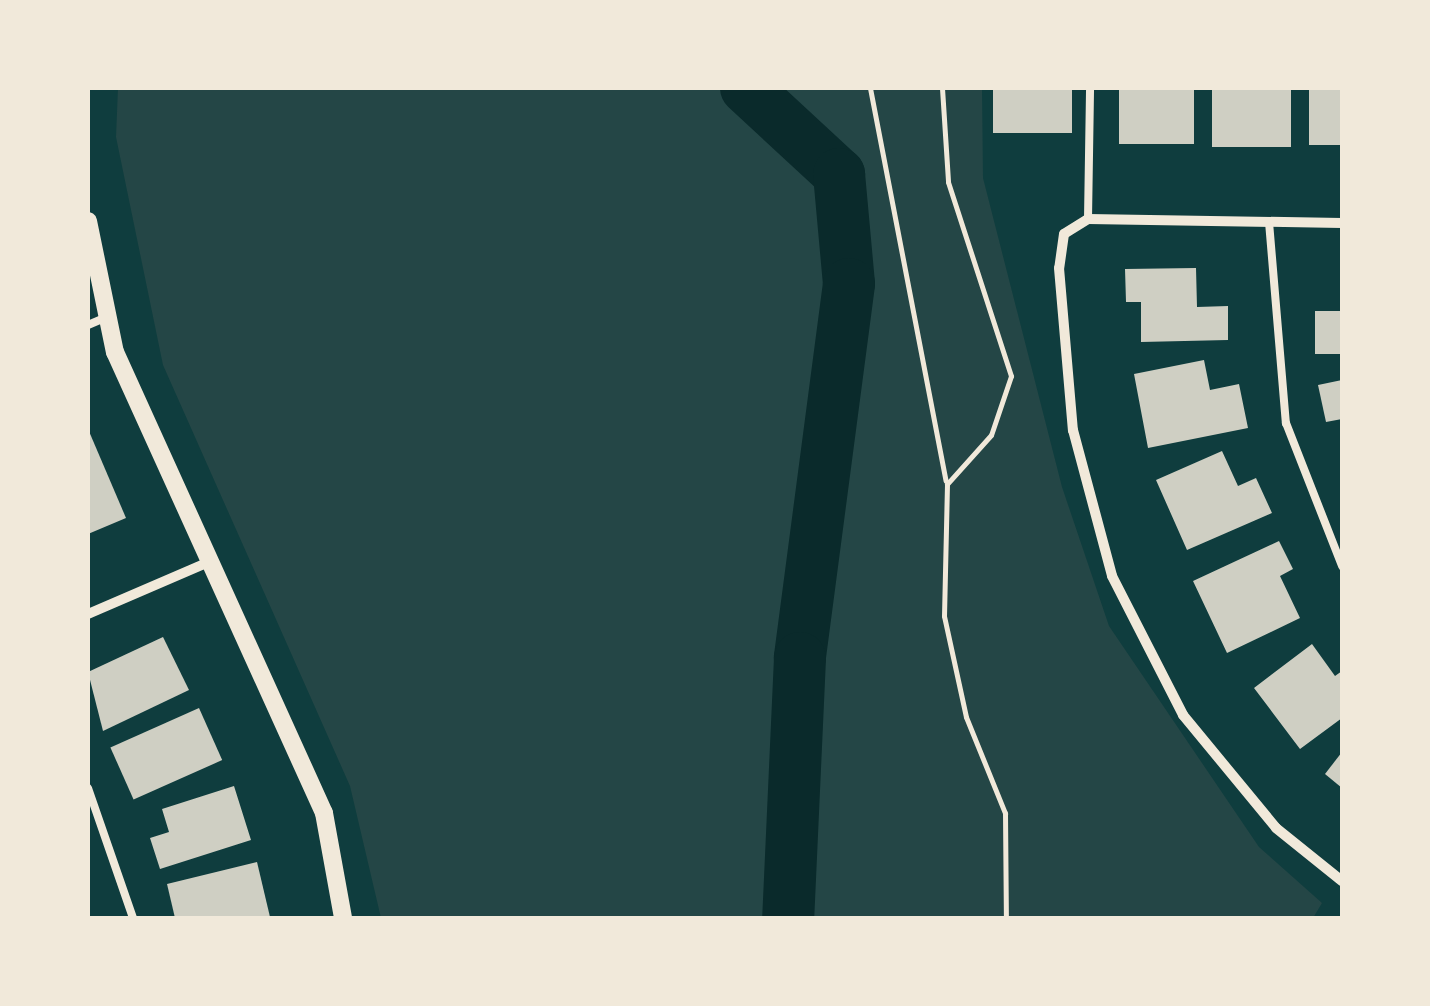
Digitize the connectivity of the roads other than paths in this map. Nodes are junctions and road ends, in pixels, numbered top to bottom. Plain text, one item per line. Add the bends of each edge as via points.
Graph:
1 (1090, 88) edge
2 (1088, 219) junction
3 (88, 222) edge
4 (1269, 222) junction
5 (1342, 223) edge
6 (108, 317) junction
7 (88, 324) edge
8 (212, 560) junction
9 (1342, 566) edge
10 (88, 614) edge
11 (88, 788) edge
12 (1342, 881) edge
13 (133, 918) edge
14 (342, 918) edge

1 - 2 lane
2 - 4 street
2 - 12 street via 1064,234 1073,430 1112,576 1183,715 1276,828
3 - 6 street
4 - 5 street
4 - 9 lane via 1286,422
6 - 7 lane
6 - 8 street
8 - 10 street
8 - 14 street via 324,813
11 - 13 lane

